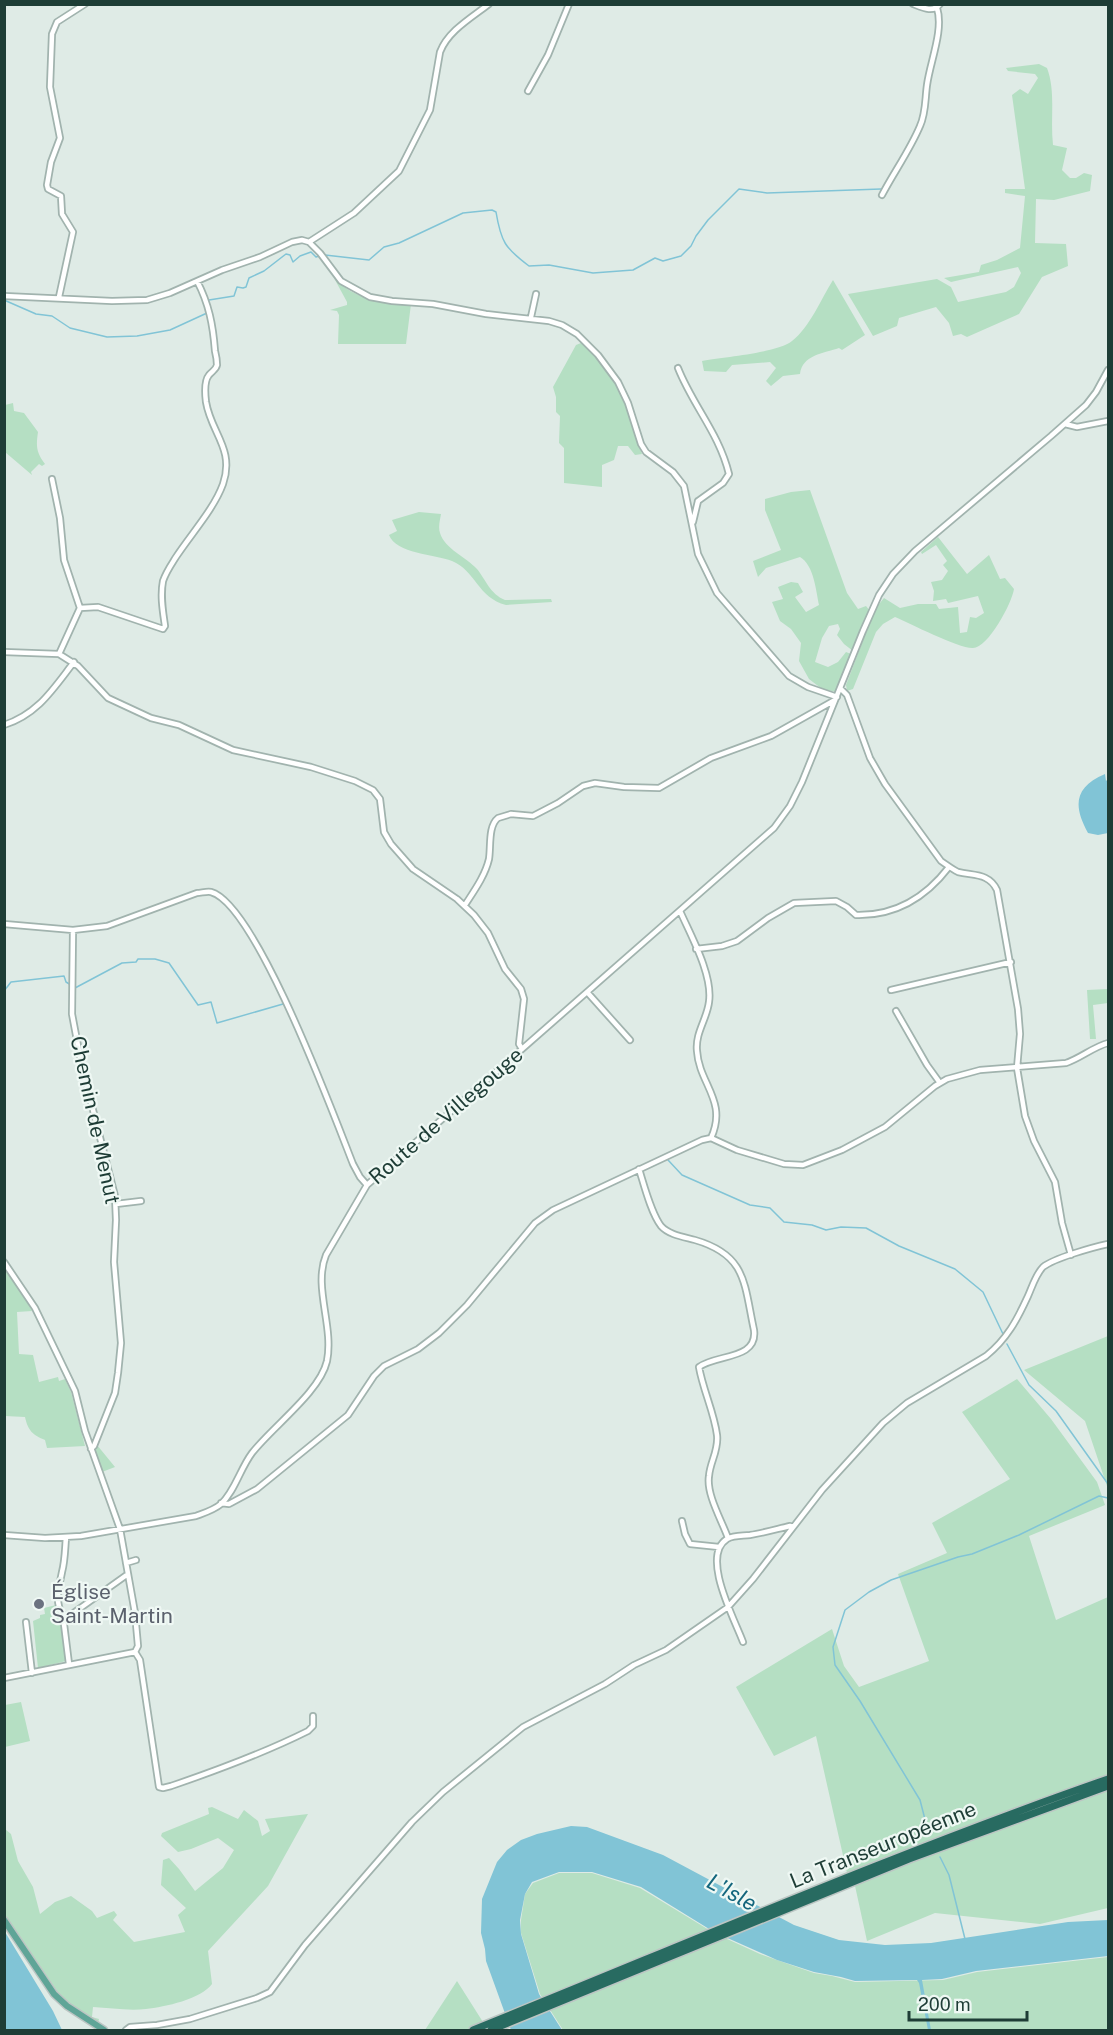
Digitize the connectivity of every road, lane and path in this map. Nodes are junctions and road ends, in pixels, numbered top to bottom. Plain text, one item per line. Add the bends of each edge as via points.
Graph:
1 (85, 4) edge
2 (489, 4) edge
3 (569, 4) edge
4 (914, 4) edge
5 (939, 6) edge
6 (528, 91) dead end
7 (882, 195) dead end
8 (309, 242) junction
9 (197, 281) junction
10 (536, 294) dead end
11 (4, 296) edge
12 (59, 297) junction
13 (531, 317) junction
14 (678, 368) dead end
15 (1108, 370) edge
16 (1108, 421) edge
17 (1065, 424) junction
18 (52, 479) dead end
19 (698, 501) junction
20 (689, 502) junction
21 (692, 527) junction
22 (80, 608) junction
23 (4, 652) edge
24 (59, 654) junction
25 (74, 662) junction
26 (840, 688) junction
27 (836, 698) junction
28 (4, 725) edge
29 (949, 867) junction
30 (465, 905) junction
31 (680, 911) junction
32 (4, 924) edge
33 (74, 930) junction
34 (696, 949) junction
35 (1011, 962) junction
36 (891, 990) dead end
37 (587, 992) junction
38 (896, 1011) dead end
39 (630, 1040) dead end
40 (1108, 1043) edge
41 (522, 1049) junction
42 (1017, 1068) junction
43 (940, 1083) junction
44 (711, 1138) junction
45 (639, 1169) junction
46 (367, 1185) junction
47 (141, 1201) dead end
48 (116, 1204) junction
49 (1108, 1244) edge
50 (1071, 1255) junction
51 (4, 1262) edge
52 (91, 1449) junction
53 (222, 1503) junction
54 (682, 1521) dead end
55 (793, 1527) junction
56 (120, 1529) junction
57 (4, 1535) edge
58 (66, 1537) junction
59 (728, 1538) junction
60 (719, 1547) junction
61 (136, 1560) dead end
62 (126, 1563) junction
63 (128, 1574) junction
64 (728, 1607) junction
65 (63, 1616) junction
66 (26, 1622) dead end
67 (743, 1642) dead end
68 (135, 1652) junction
69 (69, 1664) junction
70 (32, 1673) junction
71 (4, 1678) edge
72 (313, 1716) dead end
73 (1108, 1779) edge
74 (1108, 1786) edge
75 (4, 1920) edge
76 (570, 1995) junction
77 (130, 2029) edge
78 (102, 2030) edge
79 (474, 2030) edge
80 (491, 2031) edge

1 - 12 street via 57,22 50,43 50,87 60,138 47,185 61,196 62,214 73,232
2 - 8 street via 443,45 430,110 399,171 354,213
3 - 6 street via 548,56
4 - 5 street via 929,9
5 - 7 street via 925,113
8 - 9 street via 292,242
8 - 13 street via 341,281 370,297
9 - 12 street via 158,297 132,302
9 - 22 street via 214,328 217,364 206,381 205,395 227,460 222,485 164,580 163,629 98,607
10 - 13 street
11 - 12 street
13 - 20 street via 569,328 598,355 623,392 646,452 680,479
14 - 19 street via 714,434 729,474
15 - 17 street, Route de Villegouge via 1086,405
16 - 17 street via 1077,427
17 - 26 street, Route de Villegouge via 893,574 879,595
18 - 22 street via 64,560
19 - 20 street
19 - 21 street
20 - 21 street
21 - 27 street via 706,573 730,609 789,676
22 - 24 street
23 - 24 street
24 - 25 street
25 - 28 street via 39,706
25 - 30 street via 108,698 151,718 179,724 233,750 301,765 373,790 380,799 384,832 391,844 413,869
26 - 27 street, Route de Villegouge
26 - 29 street via 847,695 870,758 885,784
27 - 30 street via 771,736 722,754 659,788 595,783 532,816 511,814 495,819 488,864
27 - 31 street, Route de Villegouge via 785,815
29 - 34 street via 921,896 904,905 856,915 836,901 794,903 737,941
29 - 35 street via 986,877 994,884
30 - 41 street via 488,933 505,969 521,989
31 - 34 street
31 - 37 street, Route de Villegouge
32 - 33 street
33 - 46 street via 107,926 197,893 211,892 220,898 246,927 269,965 353,1164
33 - 48 street, Chemin de Menut via 72,1014
34 - 44 street via 710,994 696,1049 716,1106 717,1124
35 - 36 street
35 - 42 street via 1020,1022
37 - 39 street
37 - 41 street, Route de Villegouge
38 - 43 street
40 - 42 street via 1066,1063
41 - 46 street, Route de Villegouge
42 - 43 street via 980,1070
42 - 50 street via 1030,1129 1055,1182
43 - 44 street via 885,1127 803,1165 784,1164
44 - 45 street
45 - 53 street via 553,1210 535,1223 439,1333 374,1376 348,1415 257,1489 229,1504
45 - 59 street via 662,1227 726,1254 742,1274 755,1336 752,1343 742,1352 699,1367 718,1438 709,1490
46 - 53 street, Route de Villegouge via 323,1262 329,1345 324,1370 316,1384 253,1452
47 - 48 street
48 - 52 street, Chemin de Menut via 114,1262 121,1343 118,1373 112,1402
49 - 50 street
50 - 55 street via 1043,1267 998,1347 883,1422
51 - 52 street via 30,1300 70,1379
52 - 56 street
53 - 56 street via 196,1516
54 - 60 street via 690,1544
55 - 59 street
55 - 64 street
56 - 58 street
56 - 62 street
57 - 58 street
58 - 65 street via 57,1591
59 - 60 street
60 - 64 street via 717,1573
61 - 62 street
62 - 63 street
63 - 65 street via 83,1607
63 - 68 street via 138,1646
64 - 67 street
64 - 77 street via 674,1646 523,1727 459,1778 412,1822 305,1945 270,1992 183,2021
65 - 69 street
66 - 70 street
68 - 69 street
68 - 72 street via 140,1660 159,1787 272,1749 308,1731 313,1726
69 - 70 street
70 - 71 street
73 - 76 highway, La Transeuropéenne via 983,1823 793,1899
74 - 76 highway, La Transeuropéenne via 985,1830
75 - 78 main road via 54,1994
76 - 79 highway, La Transeuropéenne
76 - 80 highway, La Transeuropéenne

